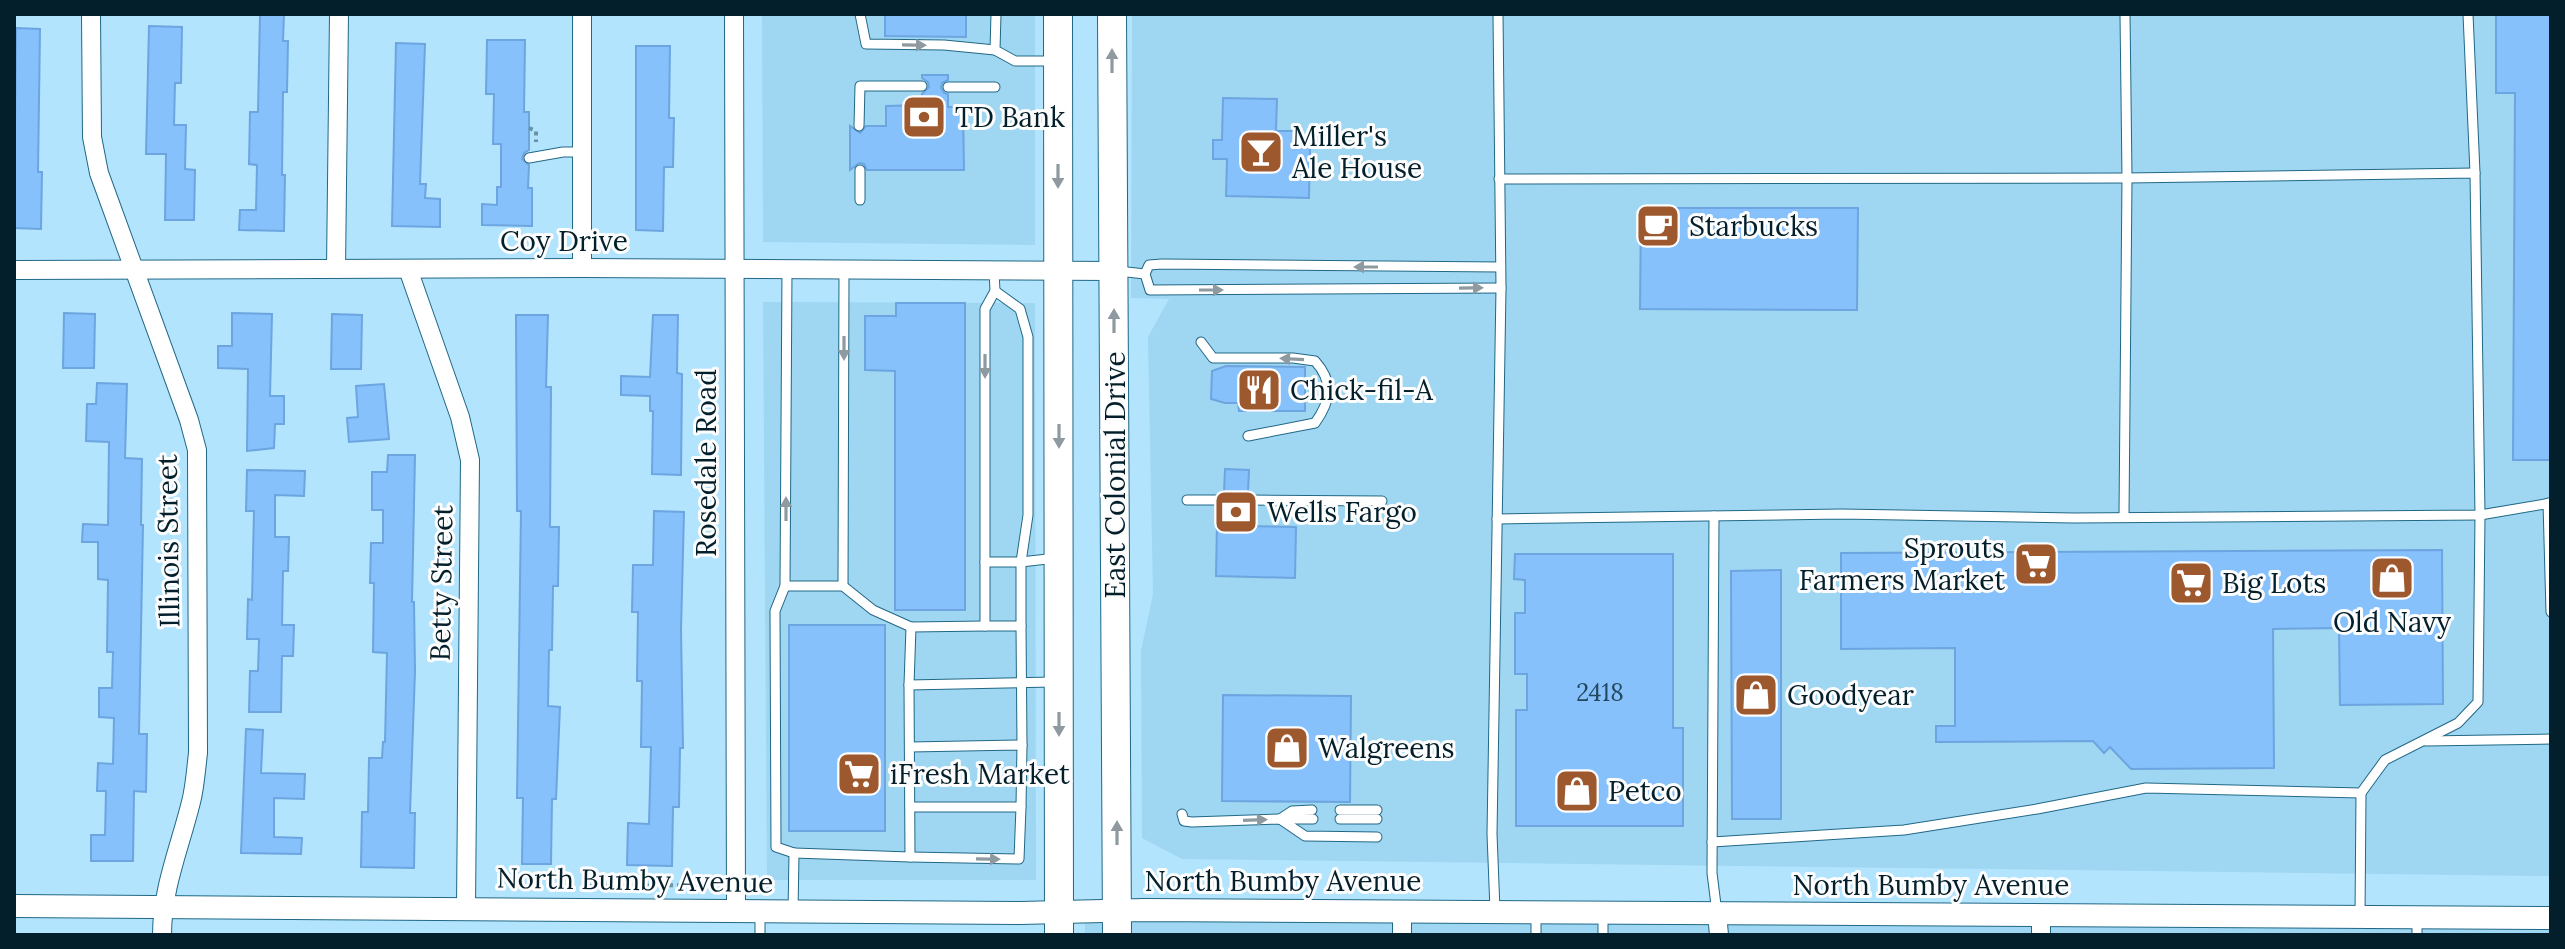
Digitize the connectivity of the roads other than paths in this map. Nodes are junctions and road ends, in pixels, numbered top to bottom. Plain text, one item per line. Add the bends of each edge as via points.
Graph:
1 (91, 14) edge
2 (339, 14) edge
3 (582, 14) edge
4 (734, 14) edge
5 (860, 14) edge
6 (996, 14) edge
7 (1058, 14) edge
8 (1112, 14) edge
9 (1498, 14) edge
10 (2125, 14) edge
11 (2468, 14) edge
12 (995, 50) junction
13 (1058, 61) junction
14 (922, 86) dead end
15 (948, 87) dead end
16 (995, 87) dead end
17 (859, 126) dead end
18 (582, 152) junction
19 (529, 158) dead end
20 (860, 170) dead end
21 (2475, 173) junction
22 (2127, 178) junction
23 (1499, 179) junction
24 (860, 200) dead end
25 (1500, 267) junction
26 (582, 268) junction
27 (336, 269) junction
28 (408, 269) junction
29 (733, 269) junction
30 (14, 270) edge
31 (787, 270) junction
32 (844, 270) junction
33 (136, 271) junction
34 (994, 271) junction
35 (1058, 271) junction
36 (1114, 271) junction
37 (1145, 274) junction
38 (1501, 288) junction
39 (995, 291) junction
40 (1201, 342) dead end
41 (1248, 436) dead end
42 (1187, 500) dead end
43 (1224, 500) dead end
44 (1248, 500) dead end
45 (1382, 501) dead end
46 (2550, 503) edge
47 (2480, 515) junction
48 (1714, 516) junction
49 (2124, 516) junction
50 (1497, 519) junction
51 (1059, 557) junction
52 (985, 562) junction
53 (1021, 562) junction
54 (785, 586) junction
55 (843, 586) junction
56 (2551, 612) edge
57 (985, 626) junction
58 (1021, 626) junction
59 (911, 627) junction
60 (1060, 682) junction
61 (1020, 683) junction
62 (909, 685) junction
63 (2551, 739) edge
64 (2423, 741) junction
65 (1022, 745) junction
66 (910, 747) junction
67 (2361, 793) junction
68 (910, 807) junction
69 (1021, 807) junction
70 (1182, 814) dead end
71 (1340, 814) dead end
72 (1377, 814) dead end
73 (1312, 815) dead end
74 (1280, 819) junction
75 (1377, 837) dead end
76 (1712, 842) junction
77 (794, 853) junction
78 (910, 857) junction
79 (14, 906) edge
80 (162, 907) junction
81 (466, 908) junction
82 (1402, 911) junction
83 (736, 912) junction
84 (760, 912) junction
85 (793, 912) junction
86 (1495, 912) junction
87 (1536, 912) junction
88 (1117, 923) edge
89 (2540, 923) edge
90 (1059, 924) edge
91 (1603, 924) edge
92 (1718, 924) edge
93 (2041, 925) edge
94 (2360, 925) edge
95 (2417, 926) edge
96 (162, 935) edge
97 (760, 935) edge
98 (1402, 935) edge
99 (1536, 935) edge

1 - 33 street, Illinois Street via 92,137 99,173
2 - 27 street
3 - 18 street
4 - 29 street, Rosedale Road
5 -> 12 lane via 866,44
6 - 12 lane
7 - 13 highway, East Colonial Drive
36 -> 8 highway, East Colonial Drive
9 - 23 lane
10 - 22 lane
11 - 21 lane
12 - 13 lane via 1015,61
13 -> 35 highway, East Colonial Drive
14 - 17 lane via 860,86
15 - 16 lane
18 - 19 lane
18 - 26 street
20 - 24 lane
21 - 22 lane
21 - 47 lane
22 - 23 lane
22 - 49 lane
23 - 25 lane
25 -> 37 lane via 1162,264 1149,265
25 - 38 lane
26 - 28 street, Coy Drive
26 - 29 street, Coy Drive
27 - 28 street, Coy Drive
27 - 33 street, Coy Drive
28 - 81 street, Betty Street via 470,460
29 - 31 street, Coy Drive
29 - 83 street, Rosedale Road
30 - 33 street, Coy Drive
31 - 32 street, Coy Drive
54 -> 31 lane
32 - 34 street, Coy Drive
32 -> 55 lane
33 - 80 street, Illinois Street via 197,450 198,753 192,801
34 - 35 street, Coy Drive
34 - 39 lane
35 - 36 street, Coy Drive
35 -> 51 highway, East Colonial Drive
36 - 37 lane
88 -> 36 highway, East Colonial Drive
37 -> 38 lane via 1150,290
38 - 50 lane
39 -> 52 lane via 985,309
39 - 53 lane via 1020,309 1028,337 1028,515
41 -> 40 lane via 1315,423 1330,389 1326,373 1315,361 1293,358 1213,358
42 - 43 lane
44 - 45 lane
46 - 47 lane
46 - 56 lane
47 - 49 lane
47 - 64 lane via 2478,702 2458,723
48 - 49 lane
48 - 50 lane
48 - 76 lane
50 - 86 lane
51 - 53 lane
51 - 60 highway, East Colonial Drive
52 - 53 lane
52 - 57 lane
53 - 58 lane
54 - 55 lane
54 - 77 lane via 775,611 776,847
55 - 59 lane via 873,610
57 - 58 lane
57 - 59 lane
58 - 61 lane
59 - 62 lane
60 - 61 lane
60 -> 90 highway, East Colonial Drive
61 - 62 lane
61 - 65 lane
62 - 66 lane
63 - 64 lane
64 - 67 lane via 2385,760
65 - 66 lane
65 - 69 lane
66 - 68 lane
67 - 76 lane via 2146,788 1904,830
67 - 94 lane
68 - 69 lane
68 - 78 lane
78 -> 69 lane via 1019,859
70 -> 74 lane via 1184,821 1192,822
71 - 72 lane
73 - 74 lane
74 - 75 lane via 1305,836
76 - 92 lane
77 - 78 lane
77 - 85 lane
79 - 80 street, North Bumby Avenue
80 - 81 street, North Bumby Avenue
80 - 96 street, Illinois Street
81 - 83 street, North Bumby Avenue
82 - 86 street, North Bumby Avenue
82 - 88 street, North Bumby Avenue
82 - 98 street
83 - 84 street, North Bumby Avenue
84 - 85 street, North Bumby Avenue
84 - 97 lane
85 - 90 street, North Bumby Avenue
86 - 87 street, North Bumby Avenue
87 - 91 street, North Bumby Avenue
87 - 99 lane
88 - 90 street, North Bumby Avenue
89 - 95 street, North Bumby Avenue
91 - 92 street, North Bumby Avenue
92 - 93 street, North Bumby Avenue
93 - 94 street, North Bumby Avenue
94 - 95 street, North Bumby Avenue

